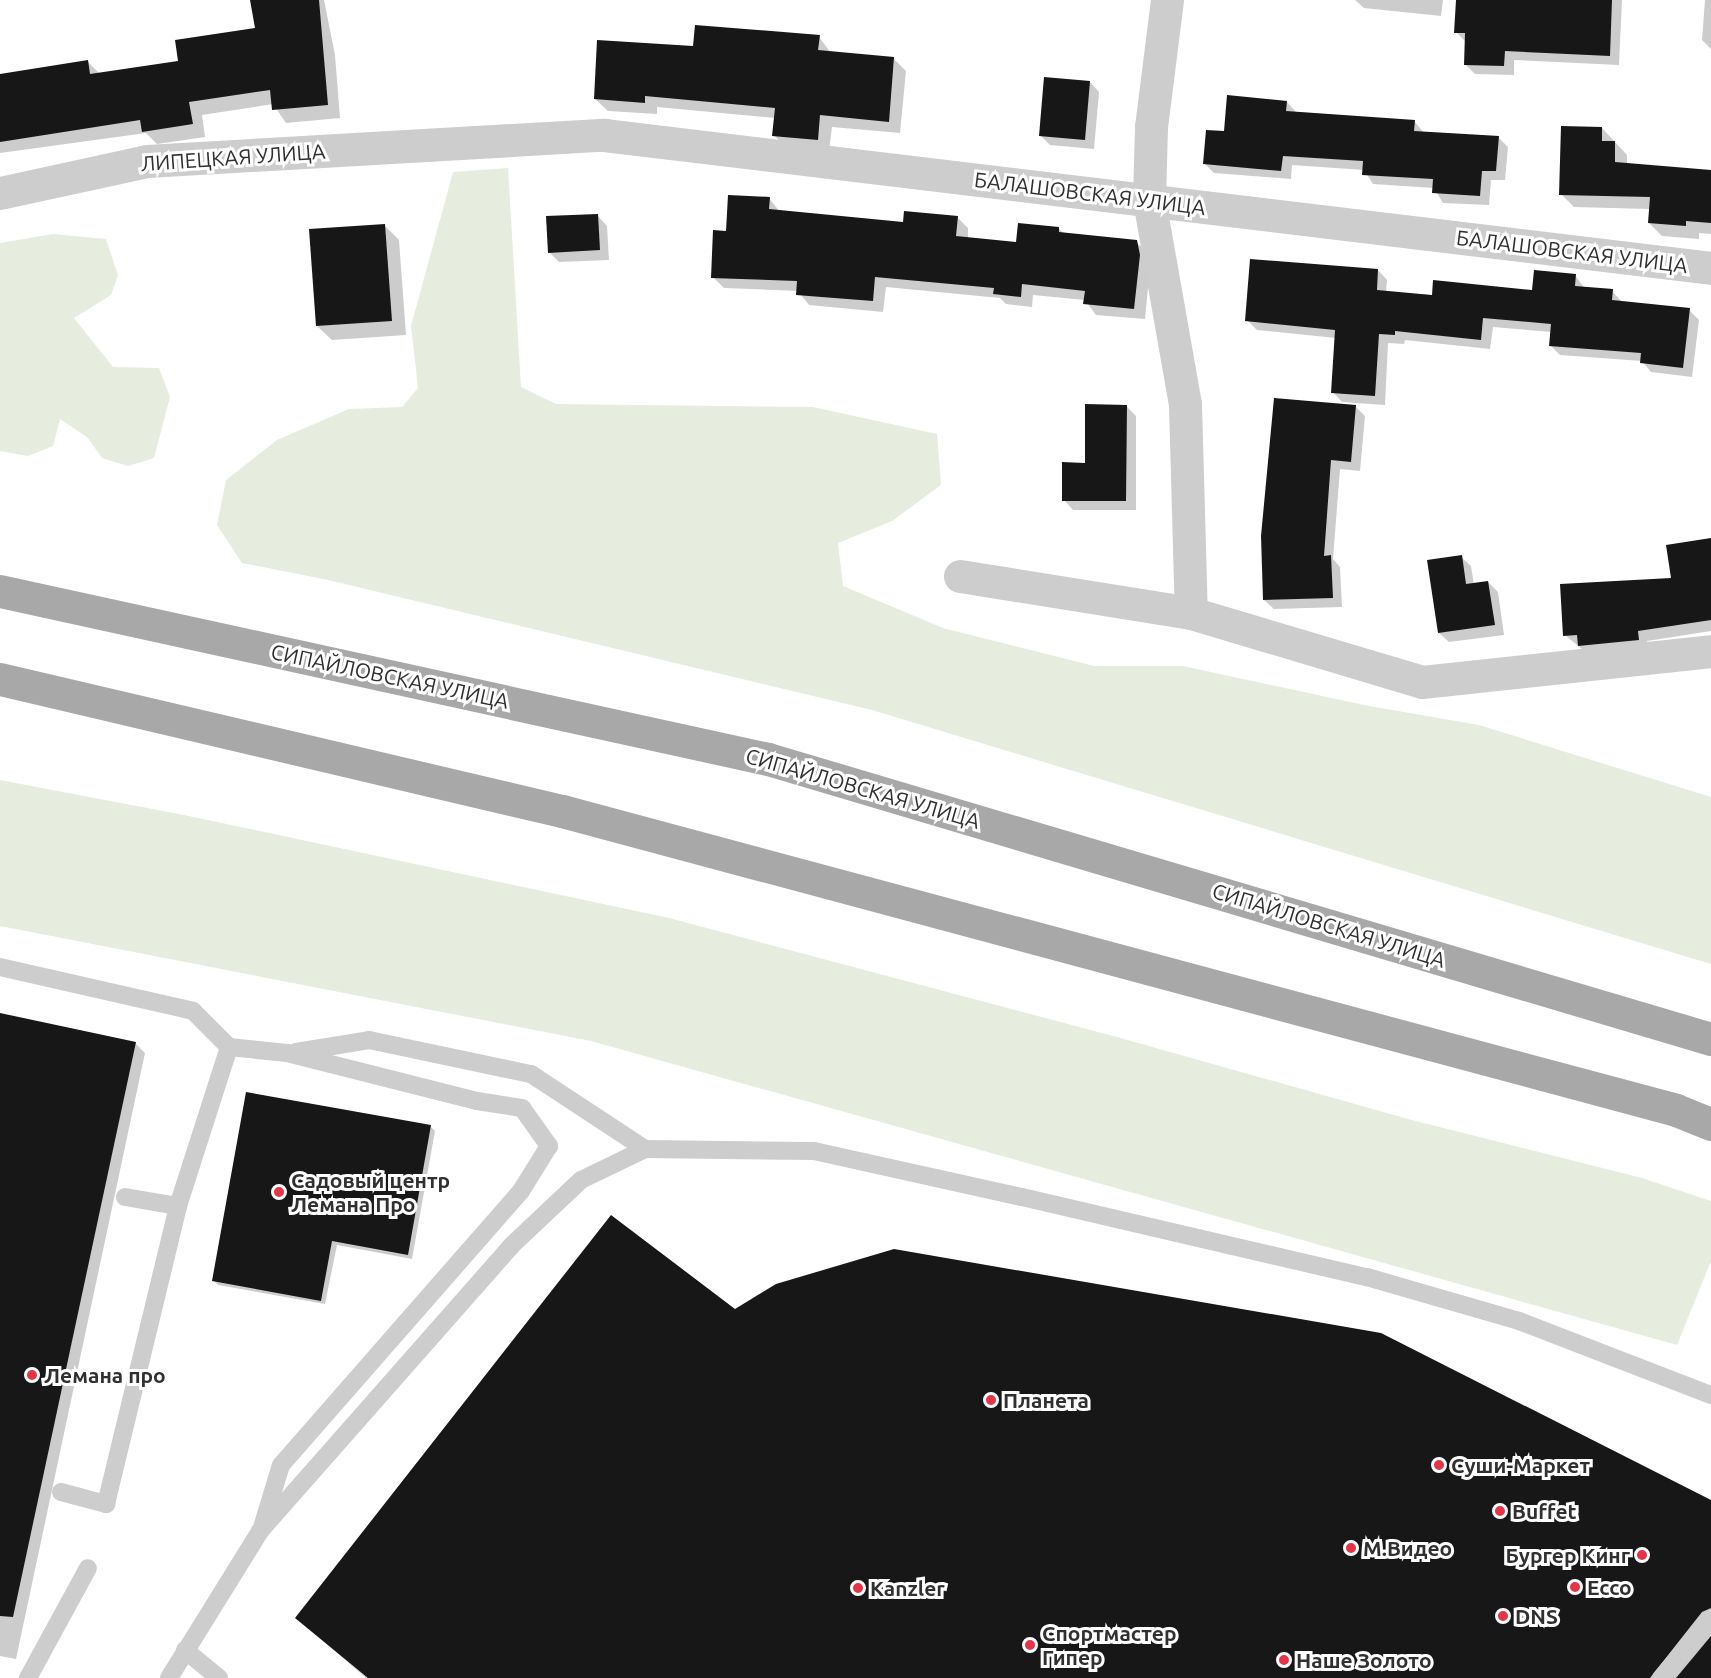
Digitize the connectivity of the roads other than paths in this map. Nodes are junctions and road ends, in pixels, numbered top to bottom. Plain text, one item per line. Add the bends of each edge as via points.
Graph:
1 (1167, 0) edge
2 (468, 142) joint
3 (0, 193) edge
4 (1149, 200) junction
5 (1711, 268) edge
6 (960, 576) dead end
7 (0, 591) edge
8 (1191, 613) junction
9 (1709, 655) edge
10 (0, 679) edge
11 (0, 967) edge
12 (1711, 1039) edge
13 (229, 1047) junction
14 (287, 1053) junction
15 (1711, 1124) edge
16 (645, 1149) junction
17 (125, 1197) dead end
18 (178, 1206) junction
19 (1711, 1395) edge
20 (61, 1492) dead end
21 (261, 1531) junction
22 (88, 1568) dead end
23 (1711, 1619) edge
24 (185, 1650) junction
25 (28, 1678) edge
26 (169, 1678) edge
27 (219, 1678) edge
28 (1660, 1678) edge

1 - 4 street via 1151,128
2 - 3 street, ЛИПЕЦКАЯ УЛИЦА via 147,160
2 - 4 street, БАЛАШОВСКАЯ УЛИЦА via 604,135
4 - 5 street, БАЛАШОВСКАЯ УЛИЦА
4 - 8 street via 1185,404
6 - 8 street
7 - 12 main road, СИПАЙЛОВСКАЯ УЛИЦА via 768,759
8 - 9 street via 1422,682
10 - 15 main road via 562,811 1665,1107
11 - 13 lane via 193,1011
13 - 14 lane
13 - 18 lane
14 - 16 lane via 369,1040 531,1074
14 - 21 lane via 477,1101 522,1108 549,1146 521,1191 281,1465
16 - 19 lane via 814,1151 1045,1202 1378,1280 1519,1322
16 - 21 lane via 581,1180 511,1246
17 - 18 lane
18 - 20 lane via 106,1504
21 - 24 lane
22 - 25 lane
23 - 28 lane
24 - 26 lane
24 - 27 lane

